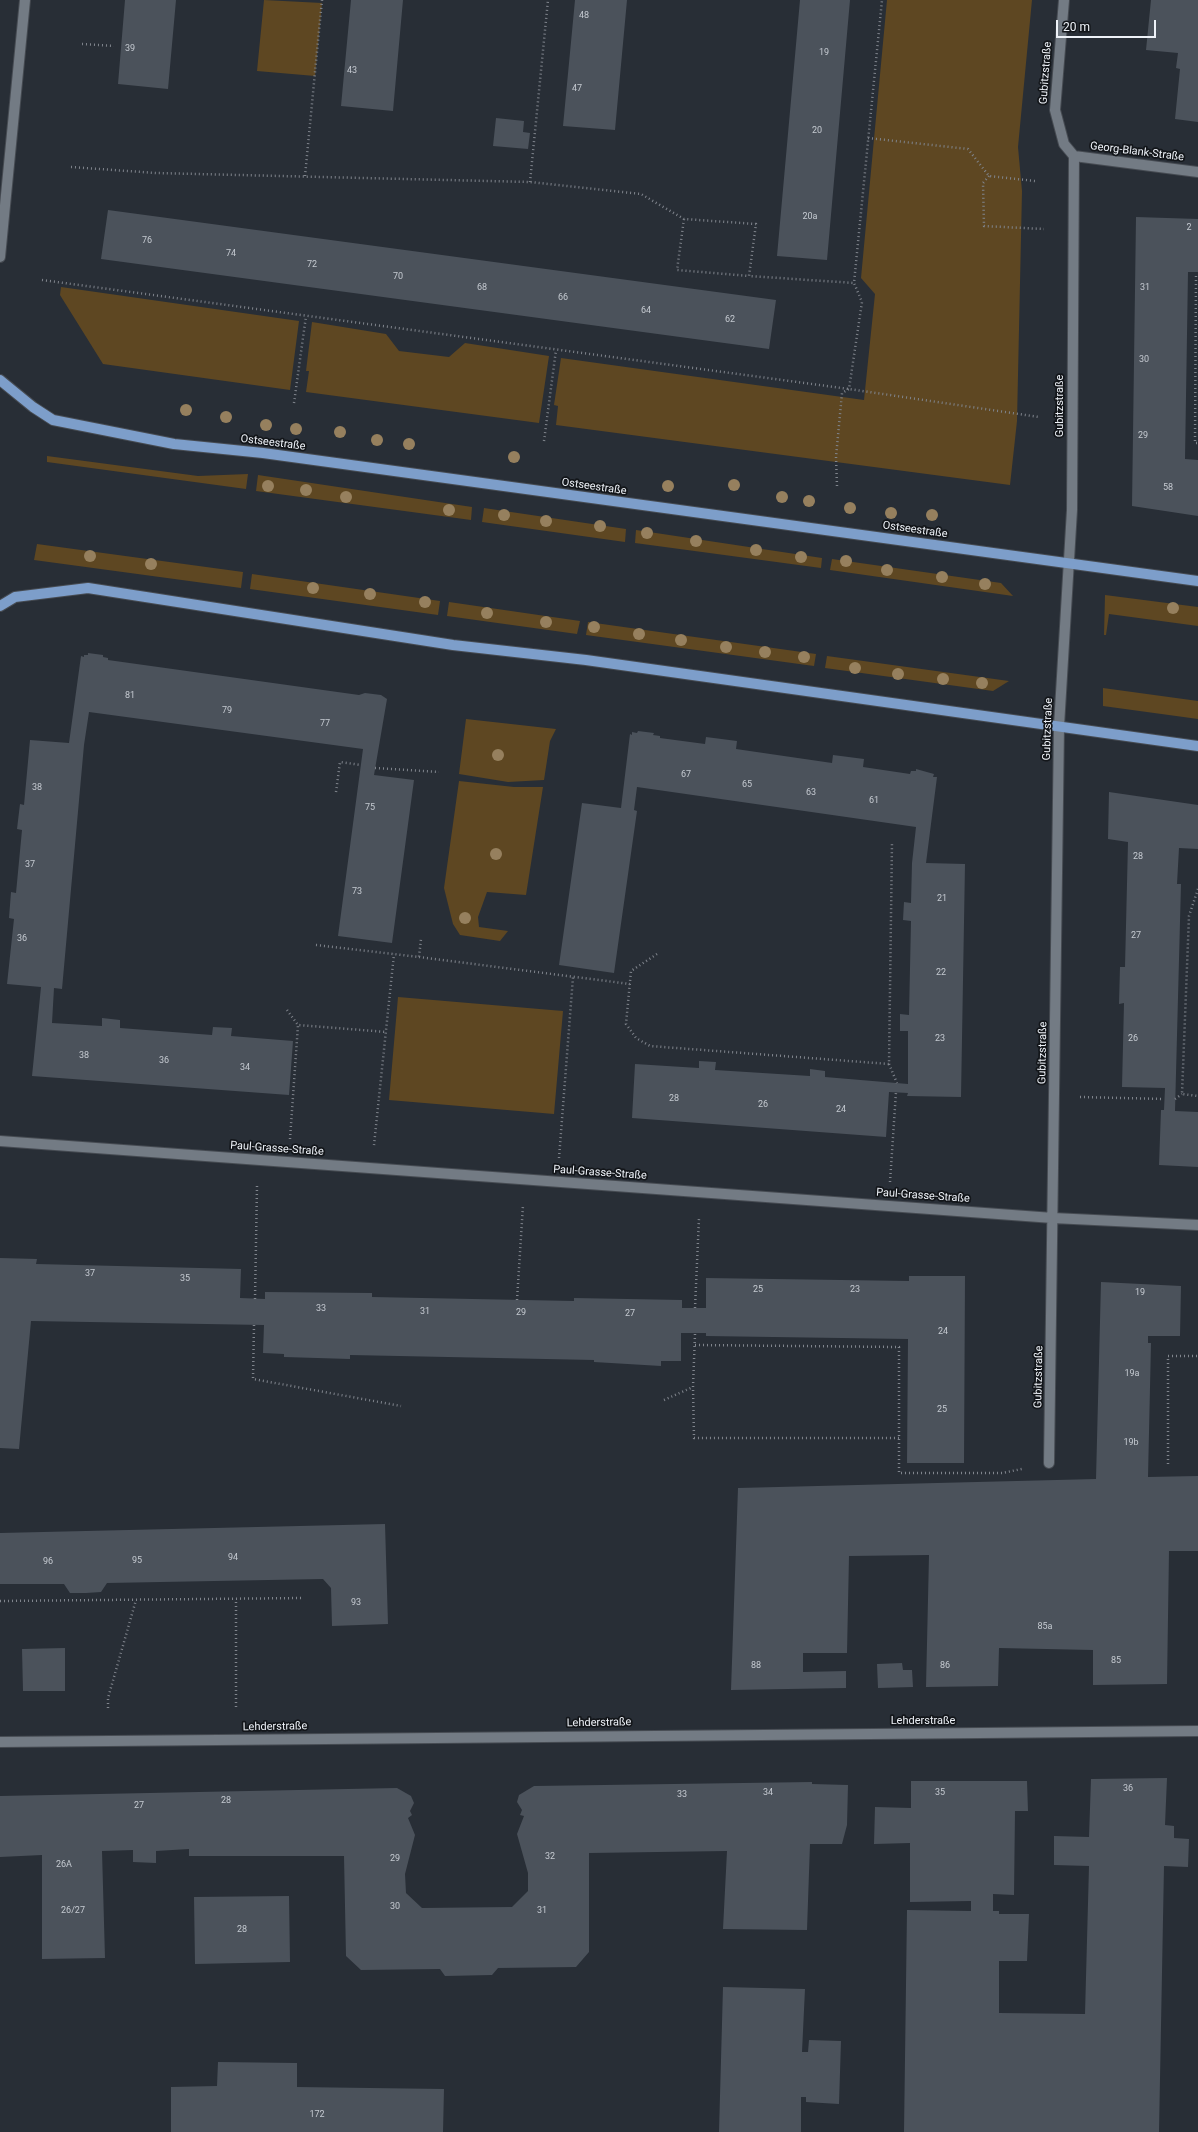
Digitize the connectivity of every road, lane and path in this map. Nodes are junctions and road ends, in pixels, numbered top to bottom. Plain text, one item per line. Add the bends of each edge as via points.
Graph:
1 (25, 0) edge
2 (322, 0) edge
3 (548, 0) edge
4 (882, 0) edge
5 (1064, 0) edge
6 (82, 44) dead end
7 (114, 46) dead end
8 (868, 138) junction
9 (1074, 156) junction
10 (71, 167) dead end
11 (1198, 172) edge
12 (304, 176) junction
13 (989, 176) junction
14 (1035, 181) dead end
15 (530, 182) junction
16 (684, 219) junction
17 (1044, 229) dead end
18 (0, 257) edge
19 (749, 276) junction
20 (1196, 276) dead end
21 (42, 280) dead end
22 (854, 283) junction
23 (306, 316) junction
24 (556, 350) junction
25 (0, 380) edge
26 (849, 389) junction
27 (294, 403) dead end
28 (1039, 417) dead end
29 (544, 441) dead end
30 (1198, 444) edge
31 (837, 486) dead end
32 (1069, 564) junction
33 (1198, 581) edge
34 (0, 606) edge
35 (1059, 726) junction
36 (1198, 746) edge
37 (361, 765) dead end
38 (375, 768) dead end
39 (439, 772) dead end
40 (336, 792) dead end
41 (892, 842) dead end
42 (1198, 889) edge
43 (421, 939) dead end
44 (316, 945) dead end
45 (394, 954) junction
46 (657, 954) dead end
47 (419, 957) junction
48 (573, 977) junction
49 (630, 984) junction
50 (287, 1010) dead end
51 (298, 1025) junction
52 (386, 1032) junction
53 (889, 1064) junction
54 (897, 1083) dead end
55 (896, 1092) dead end
56 (1182, 1094) junction
57 (1080, 1096) dead end
58 (1198, 1096) edge
59 (1164, 1099) dead end
60 (1175, 1099) dead end
61 (290, 1139) dead end
62 (0, 1141) edge
63 (374, 1145) dead end
64 (558, 1158) dead end
65 (890, 1182) dead end
66 (257, 1186) dead end
67 (523, 1205) dead end
68 (699, 1218) dead end
69 (1053, 1218) junction
70 (1198, 1225) edge
71 (255, 1299) dead end
72 (517, 1300) dead end
73 (695, 1308) dead end
74 (254, 1325) dead end
75 (696, 1334) dead end
76 (695, 1345) junction
77 (1198, 1356) edge
78 (693, 1387) junction
79 (664, 1400) dead end
80 (401, 1406) dead end
81 (899, 1438) junction
82 (1049, 1463) dead end
83 (1168, 1464) dead end
84 (1022, 1469) dead end
85 (236, 1598) junction
86 (304, 1598) dead end
87 (136, 1600) junction
88 (0, 1601) edge
89 (236, 1707) dead end
90 (108, 1708) dead end
91 (1198, 1731) edge
92 (0, 1742) edge

1 - 18 street
2 - 12 path
3 - 15 path
4 - 8 path
5 - 9 street, Gubitzstraße via 1055,110 1064,144
6 - 7 path
8 - 13 path via 968,149
8 - 22 path
9 - 11 street, Georg-Blank-Straße
9 - 32 street, Gubitzstraße via 1072,510
10 - 12 path
12 - 15 path
13 - 14 path
13 - 17 path via 983,183 984,226
15 - 16 path via 641,194
16 - 19 path via 677,270
16 - 19 path via 756,224
19 - 22 path
20 - 30 path via 1195,443
21 - 23 path
22 - 26 path via 862,302
23 - 24 path
23 - 27 path
24 - 26 path
24 - 29 path
25 - 32 main road, Ostseestraße via 53,420 174,444 271,454
26 - 28 path
26 - 31 path via 842,393 836,457
32 - 33 main road, Ostseestraße
32 - 35 street, Gubitzstraße
34 - 35 main road via 15,597 88,588 453,645 586,660
35 - 36 main road
35 - 69 street, Gubitzstraße
37 - 40 path via 340,762
38 - 39 path
41 - 53 path
42 - 56 path via 1189,916
43 - 47 path
44 - 45 path
45 - 47 path
45 - 52 path
46 - 49 path via 631,971
47 - 48 path
48 - 49 path
48 - 64 path
49 - 53 path via 626,1024 636,1038 650,1046
50 - 51 path
51 - 52 path
51 - 61 path
52 - 63 path
53 - 54 path
55 - 65 path
56 - 58 path
56 - 60 path
57 - 59 path
62 - 69 street, Paul-Grasse-Straße
66 - 71 path
67 - 72 path
68 - 73 path
69 - 70 street, Paul-Grasse-Straße
69 - 82 street, Gubitzstraße
74 - 80 path via 254,1379
75 - 76 path
76 - 78 path
76 - 81 path via 899,1347
77 - 83 path via 1168,1356
78 - 79 path
78 - 81 path via 694,1438
81 - 84 path via 899,1473 1002,1473
85 - 86 path
85 - 87 path
85 - 89 path
87 - 88 path
87 - 90 path via 108,1698
91 - 92 street, Lehderstraße

